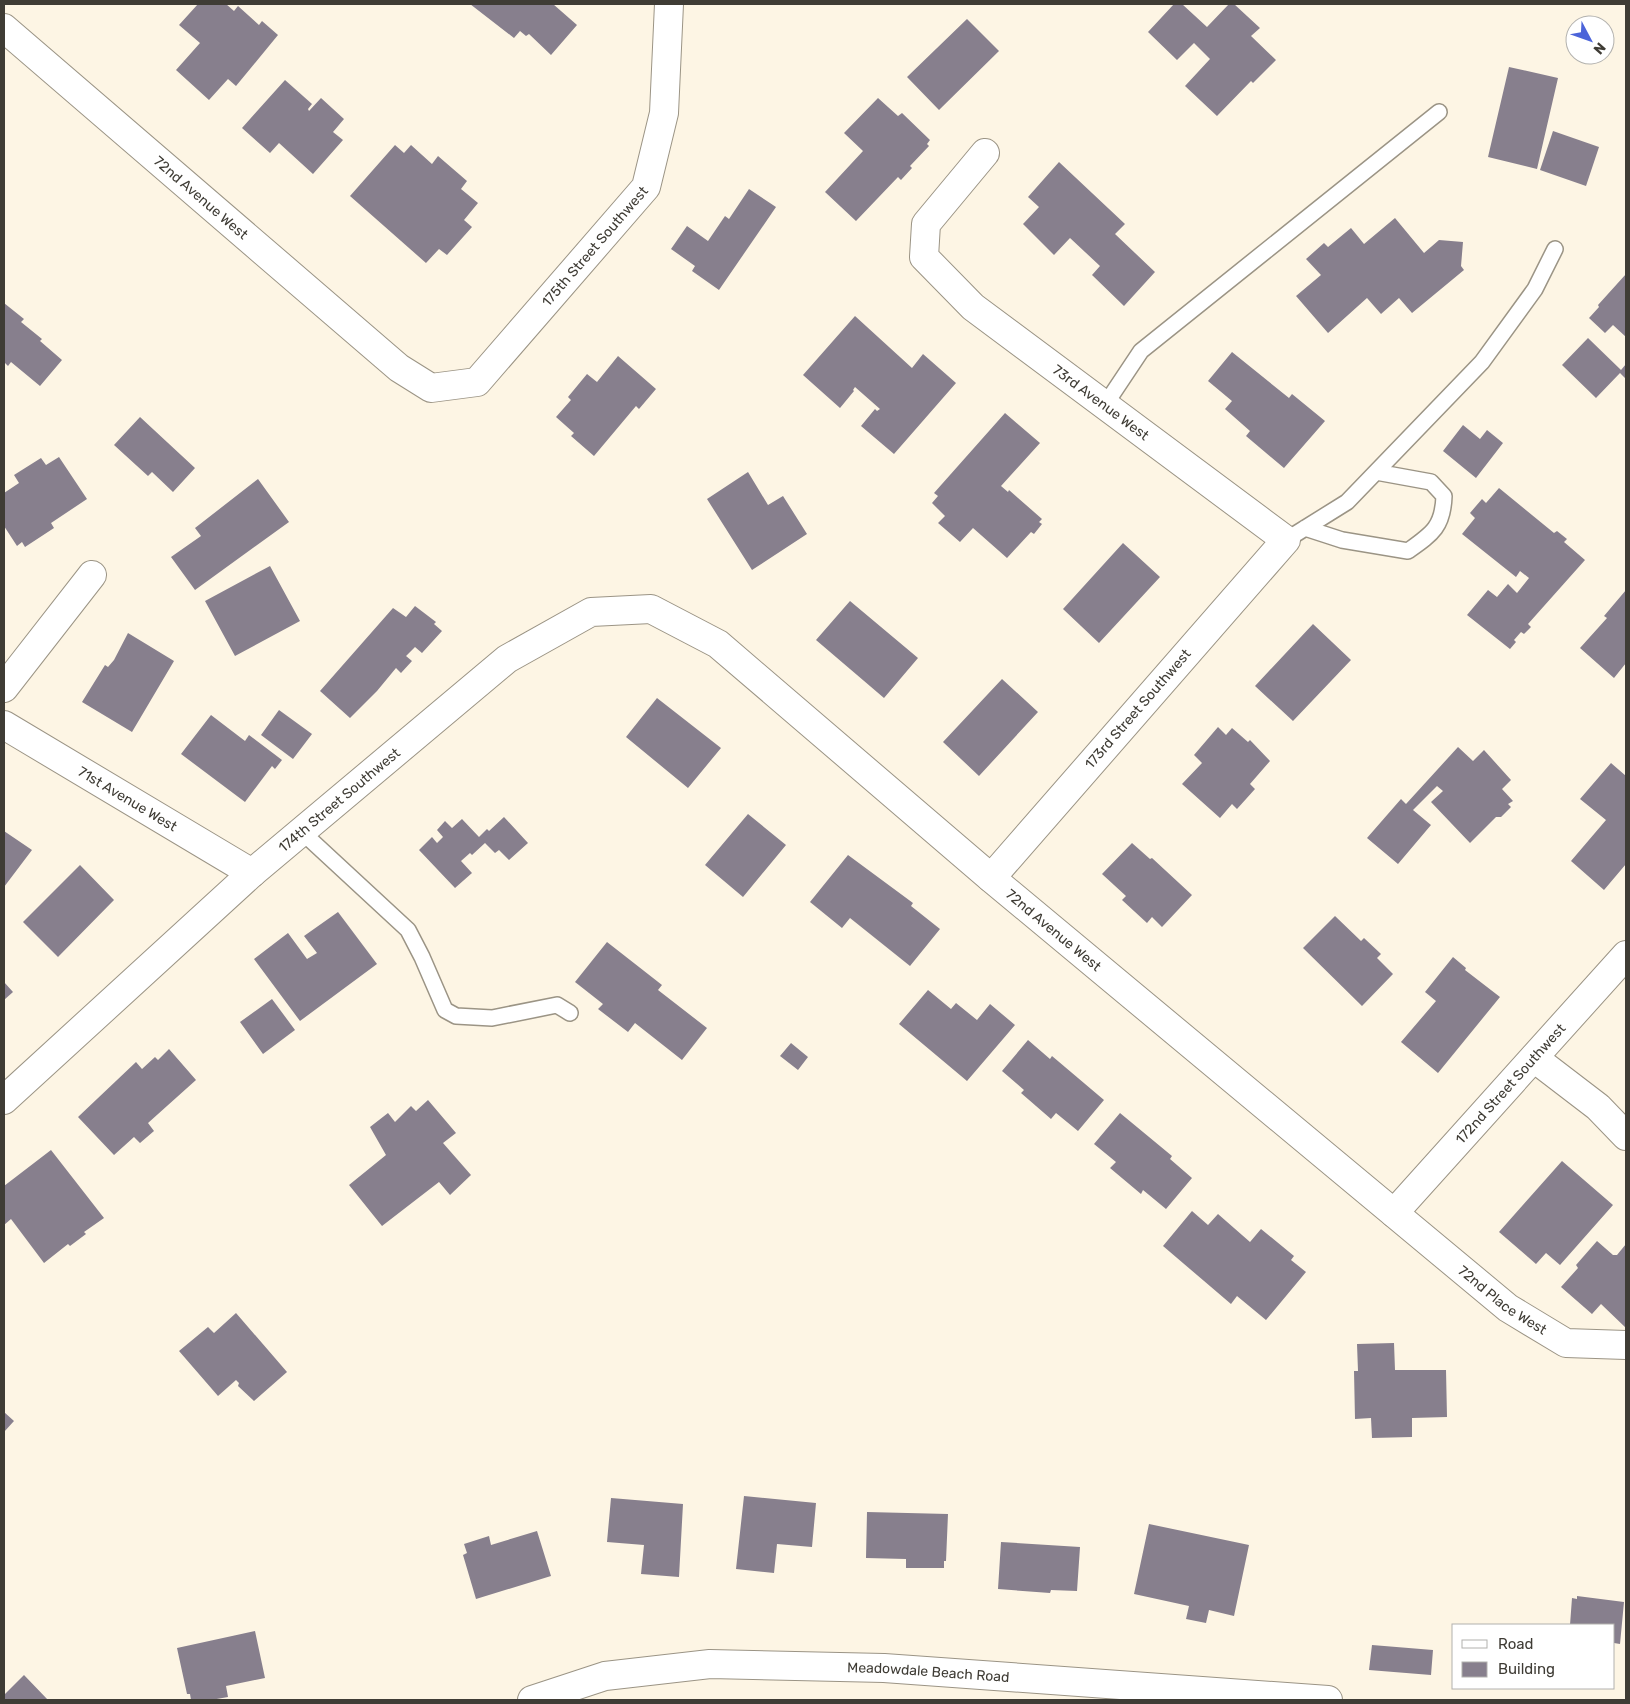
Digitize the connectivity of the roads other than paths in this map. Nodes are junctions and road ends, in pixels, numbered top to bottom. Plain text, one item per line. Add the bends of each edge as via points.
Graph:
1 (669, 4) edge
2 (4, 28) edge
3 (1439, 112) dead end
4 (985, 153) dead end
5 (1554, 248) dead end
6 (398, 368) joint
7 (1105, 405) junction
8 (1376, 472) junction
9 (1296, 534) junction
10 (92, 575) dead end
11 (718, 644) joint
12 (4, 688) edge
13 (4, 725) edge
14 (301, 831) junction
15 (252, 873) junction
16 (991, 878) junction
17 (1626, 955) edge
18 (570, 1013) dead end
19 (1534, 1058) junction
20 (4, 1100) edge
21 (1626, 1136) edge
22 (1394, 1213) junction
23 (1626, 1344) edge
24 (532, 1700) edge
25 (1328, 1700) edge

1 - 6 street, 175th Street Southwest via 664,113 646,187 477,382 431,388
2 - 6 street, 72nd Avenue West
3 - 7 lane via 1141,352
4 - 7 street, 73rd Avenue West via 926,224 924,257 974,308
5 - 8 lane via 1535,289 1482,362
7 - 9 street, 73rd Avenue West
8 - 9 lane via 1347,502
8 - 9 lane via 1431,482 1444,496 1443,516 1429,537 1408,551
9 - 16 street, 173rd Street Southwest
10 - 12 street
11 - 14 street, 174th Street Southwest via 651,609 591,612 507,659
11 - 16 street, 72nd Avenue West
13 - 15 street, 71st Avenue West
14 - 15 street, 174th Street Southwest
14 - 18 lane via 408,930 445,1010 456,1016 492,1018 556,1005
15 - 20 street, 174th Street Southwest
16 - 22 street, 72nd Avenue West
17 - 19 street, 172nd Street Southwest
19 - 21 street via 1598,1107
19 - 22 street, 172nd Street Southwest
22 - 23 street, 72nd Place West via 1508,1308 1566,1343
24 - 25 street, Meadowdale Beach Road via 605,1676 710,1664 884,1668

